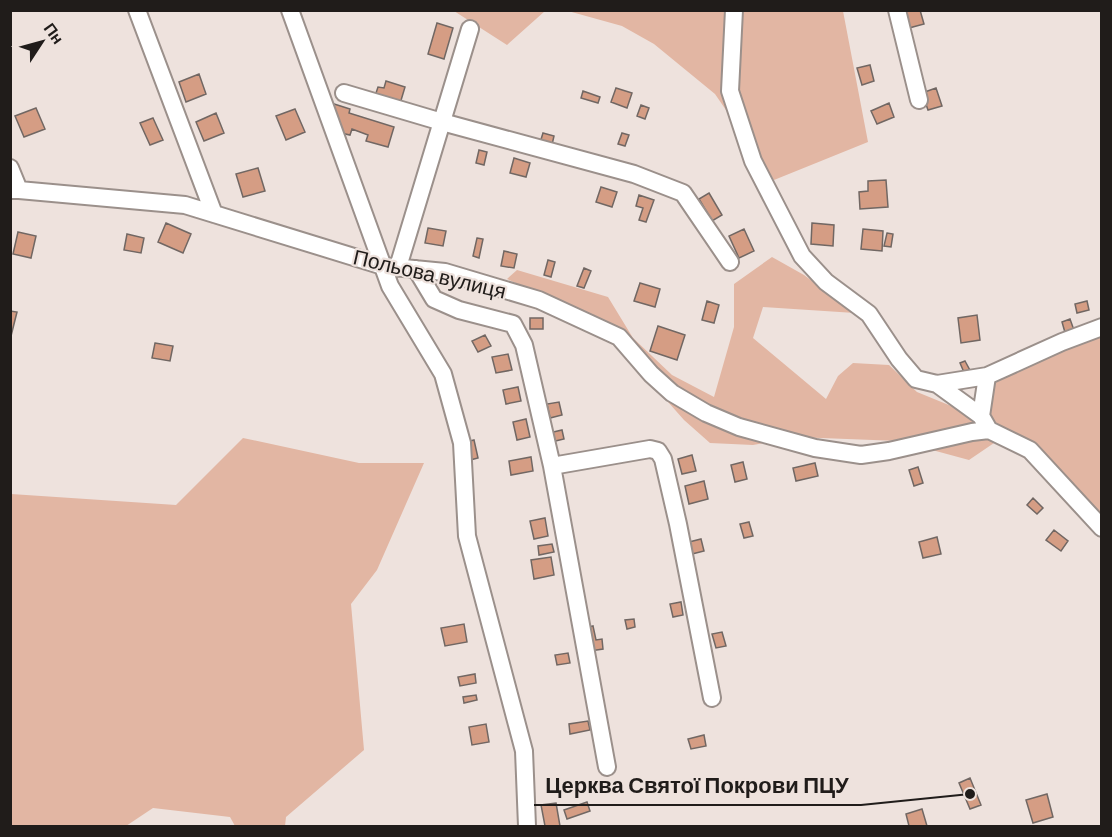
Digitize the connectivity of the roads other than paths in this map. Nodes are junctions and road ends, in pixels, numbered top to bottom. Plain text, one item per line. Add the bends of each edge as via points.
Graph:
1 (137, 10) edge
2 (290, 10) edge
3 (734, 10) edge
4 (897, 10) edge
5 (470, 29) dead end
6 (344, 93) dead end
7 (919, 100) dead end
8 (442, 122) junction
9 (10, 168) edge
10 (15, 190) edge
11 (214, 214) junction
12 (730, 262) dead end
13 (391, 267) junction
14 (416, 269) junction
15 (1101, 327) edge
16 (987, 376) junction
17 (937, 384) junction
18 (985, 423) junction
19 (552, 466) junction
20 (1101, 528) edge
21 (712, 698) dead end
22 (607, 767) dead end
23 (527, 826) edge

1 - 11 street
2 - 13 street
3 - 17 street via 730,91 753,161 802,256 826,282 869,314 916,379
4 - 7 street
5 - 8 street
6 - 8 street
8 - 12 street via 634,174 683,193
8 - 13 street
9 - 10 street
10 - 11 street, Польова вулиця via 185,205
11 - 13 street, Польова вулиця
13 - 14 street, Польова вулиця
13 - 23 street via 390,286 443,374 462,443 467,536 524,751
14 - 18 street, Польова вулиця via 456,275 539,300 579,317 620,337 672,393 706,413 739,427 815,448 861,455 889,452 972,432
14 - 19 street via 434,299 513,324 524,345
15 - 16 street
16 - 17 street
16 - 18 street
17 - 18 street
18 - 20 street via 1030,450
19 - 21 street via 650,449 658,451 678,524
19 - 22 street

